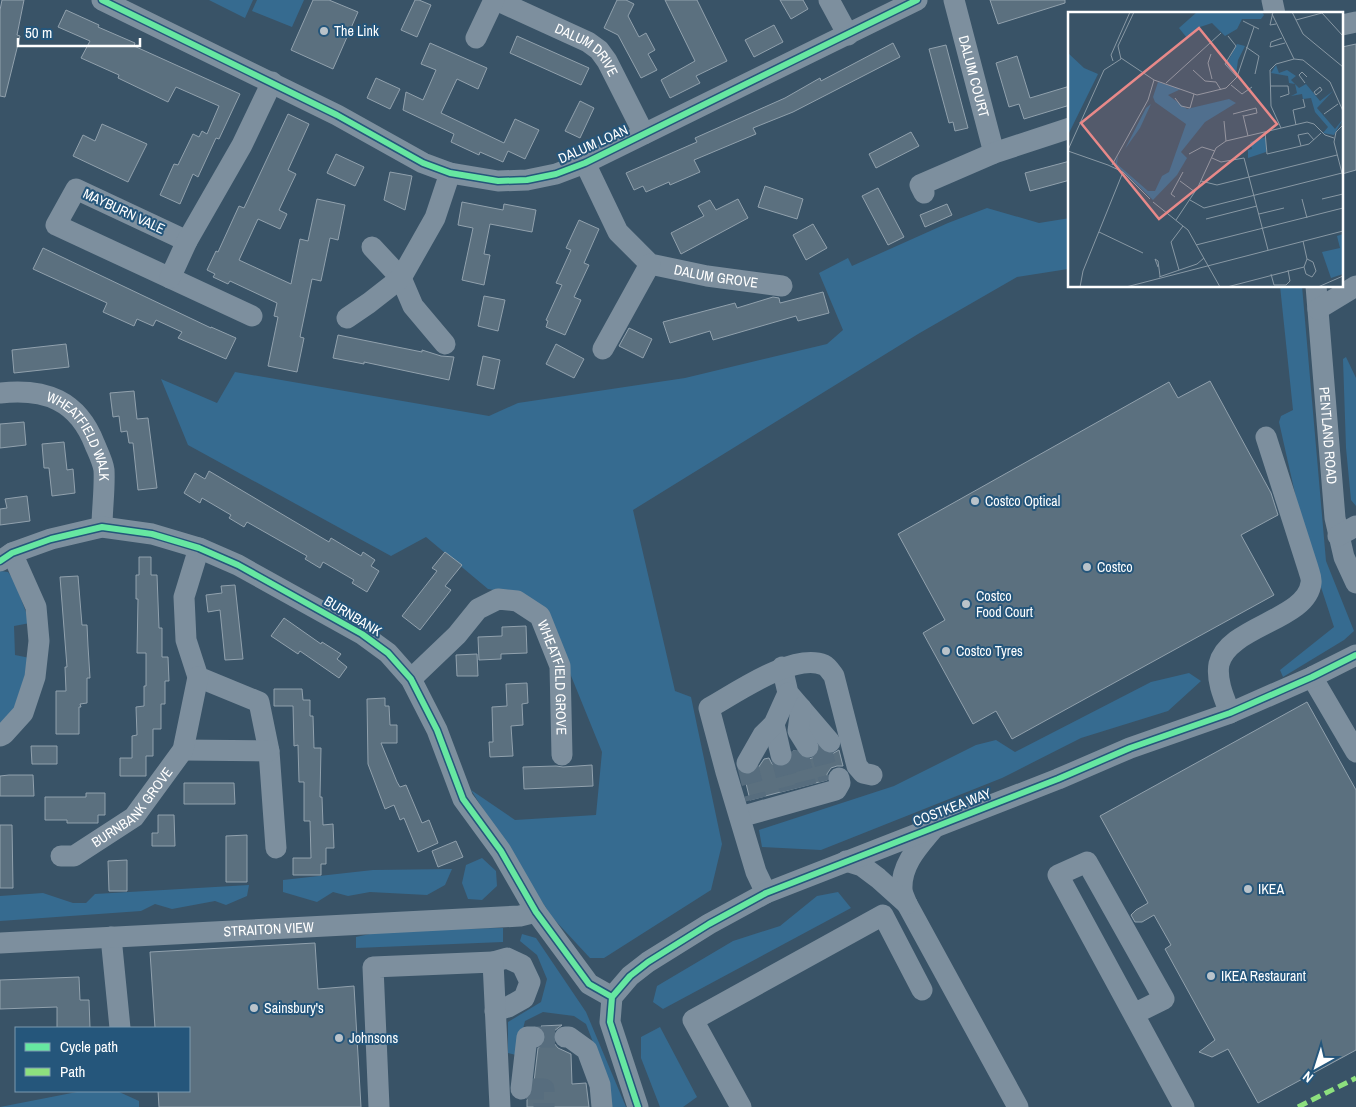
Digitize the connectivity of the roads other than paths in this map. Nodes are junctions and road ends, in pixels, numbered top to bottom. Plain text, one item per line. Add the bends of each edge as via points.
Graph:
1 (102, 0) edge
2 (495, 0) edge
3 (829, 0) edge
4 (917, 0) edge
5 (954, 0) edge
6 (130, 6) edge
7 (848, 35) junction
8 (476, 38) dead end
9 (272, 82) junction
10 (1068, 129) edge
11 (644, 134) junction
12 (994, 153) junction
13 (584, 163) junction
14 (450, 173) junction
15 (924, 192) dead end
16 (187, 241) junction
17 (372, 247) dead end
18 (650, 264) junction
19 (170, 278) junction
20 (401, 278) junction
21 (782, 286) dead end
22 (1356, 286) edge
23 (1316, 288) edge
24 (1318, 309) junction
25 (252, 316) dead end
26 (347, 318) dead end
27 (445, 344) dead end
28 (603, 349) dead end
29 (1, 389) edge
30 (1266, 437) dead end
31 (102, 527) junction
32 (1347, 531) edge
33 (199, 548) junction
34 (6, 557) edge
35 (1356, 583) edge
36 (1356, 656) edge
37 (1356, 665) edge
38 (782, 667) junction
39 (1316, 675) junction
40 (198, 677) junction
41 (411, 679) junction
42 (795, 701) junction
43 (1230, 712) junction
44 (0, 736) edge
45 (183, 750) junction
46 (269, 751) junction
47 (1356, 752) edge
48 (562, 755) dead end
49 (872, 775) dead end
50 (935, 827) junction
51 (904, 839) junction
52 (276, 848) dead end
53 (70, 861) dead end
54 (846, 861) junction
55 (766, 893) junction
56 (901, 898) junction
57 (536, 912) junction
58 (111, 937) junction
59 (0, 943) edge
60 (493, 962) junction
61 (922, 990) dead end
62 (612, 997) junction
63 (495, 1011) junction
64 (1134, 1014) junction
65 (120, 1027) edge
66 (534, 1037) dead end
67 (565, 1037) tunnel mouth
68 (499, 1098) edge
69 (379, 1107) edge
70 (602, 1107) edge
71 (638, 1107) edge
72 (741, 1107) edge
73 (1018, 1107) edge
74 (1184, 1107) edge

1 - 6 street, DALUM LOAN
2 - 8 street
2 - 11 street, DALUM DRIVE via 599,50
3 - 7 street
4 - 7 street, DALUM LOAN
5 - 12 street, DALUM COURT
6 - 9 street, DALUM LOAN
7 - 11 street, DALUM LOAN
9 - 14 street, DALUM LOAN via 424,163
9 - 16 street via 242,145
10 - 12 street
11 - 13 street, DALUM LOAN
12 - 15 street via 920,185
13 - 14 street, DALUM LOAN via 556,174 527,180 498,181
13 - 18 street via 618,232
14 - 20 street via 435,218
16 - 19 street
16 - 19 street, MAYBURN VALE via 76,189 56,225
17 - 20 street
18 - 21 street, DALUM GROVE
18 - 28 street
19 - 25 street, MAYBURN VALE
20 - 26 street
20 - 27 street via 413,306
22 - 24 street
23 - 24 street, PENTLAND ROAD
24 - 32 street, PENTLAND ROAD via 1335,518
29 - 31 street, WHEATFIELD WALK via 43,394 61,401 89,431 104,468
30 - 43 street via 1311,582 1306,596 1296,606 1229,646 1219,664 1219,682
31 - 33 street, BURNBANK via 152,534
31 - 34 street, BURNBANK via 51,539
32 - 35 street, PENTLAND ROAD via 1344,557
33 - 40 street, BURNBANK GROVE via 184,597 186,640
33 - 41 street, BURNBANK via 238,565 362,634 388,653
34 - 44 street via 36,608 39,641 34,677 23,713
36 - 39 street, COSTKEA WAY
37 - 39 street, COSTKEA WAY
38 - 42 street
38 - 49 street via 811,661 826,665 834,676 857,766 863,773
38 - 55 street via 709,708 793,796 756,872
39 - 43 street, COSTKEA WAY
39 - 47 street
40 - 45 street, BURNBANK GROVE
40 - 46 street via 259,702
41 - 48 street, WHEATFIELD GROVE via 478,610 498,599 518,601 540,616 560,666
41 - 57 street, BURNBANK via 437,730 462,799 501,851
42 - 42 street via 786,745
43 - 50 street, COSTKEA WAY via 1130,748
45 - 46 street
45 - 53 street, BURNBANK GROVE via 134,816
46 - 52 street
50 - 51 street, COSTKEA WAY
50 - 56 street via 914,852 905,869
51 - 54 street, COSTKEA WAY
51 - 56 street via 894,858 892,872
54 - 55 street, COSTKEA WAY
54 - 56 street via 862,866
55 - 62 street, COSTKEA WAY via 648,962 630,976
56 - 73 street
57 - 58 street, STRAITON VIEW via 520,916
57 - 62 street, BURNBANK via 589,984
58 - 59 street, STRAITON VIEW
58 - 65 street
60 - 63 street
60 - 63 street via 507,958 522,965 530,982 524,998
60 - 69 street via 373,968
61 - 72 street via 883,915 692,1020
62 - 71 street via 610,1022
63 - 68 street
64 - 64 street via 1164,999 1087,862 1058,876
64 - 74 street
66 - 68 street via 527,1037 524,1089
67 - 70 street via 587,1050 600,1085

